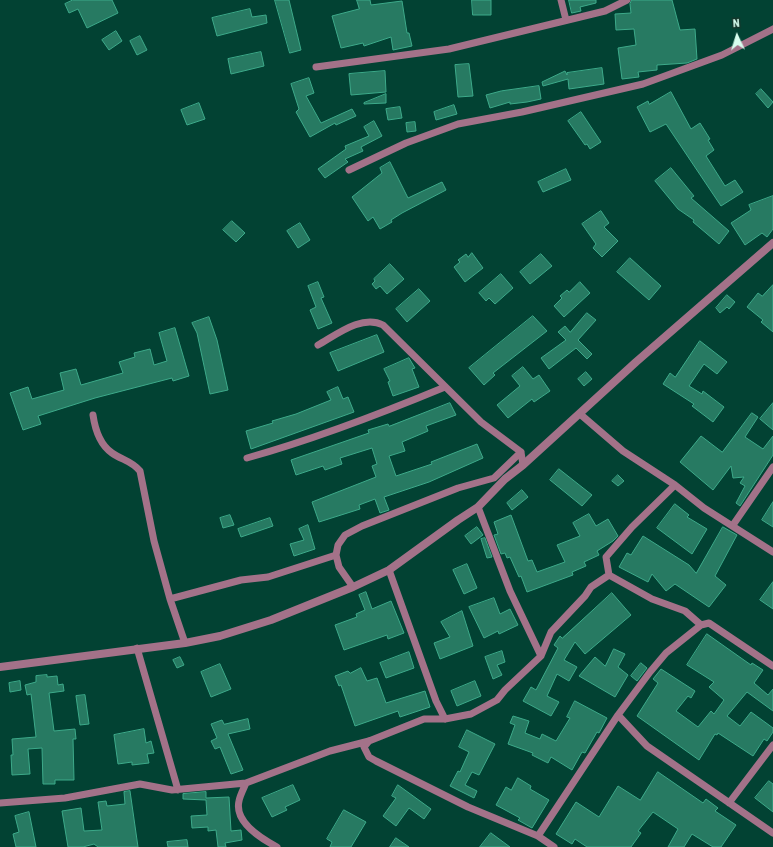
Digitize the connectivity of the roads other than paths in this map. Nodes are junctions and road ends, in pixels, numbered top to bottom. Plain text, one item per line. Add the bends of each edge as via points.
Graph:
1 (561, 0) edge
2 (627, 0) edge
3 (566, 20) junction
4 (773, 29) edge
5 (316, 67) dead end
6 (349, 170) dead end
7 (773, 243) edge
8 (318, 345) dead end
9 (445, 387) junction
10 (580, 414) junction
11 (93, 415) dead end
12 (522, 452) junction
13 (247, 458) dead end
14 (523, 465) junction
15 (773, 467) edge
16 (675, 485) junction
17 (478, 507) junction
18 (733, 525) junction
19 (773, 552) edge
20 (336, 555) junction
21 (389, 570) junction
22 (609, 575) junction
23 (353, 587) junction
24 (170, 599) junction
25 (701, 626) junction
26 (186, 643) junction
27 (137, 648) junction
28 (541, 656) junction
29 (773, 666) edge
30 (0, 667) edge
31 (618, 715) junction
32 (445, 719) junction
33 (369, 741) junction
34 (773, 745) edge
35 (246, 783) junction
36 (178, 790) junction
37 (0, 803) edge
38 (729, 803) junction
39 (773, 832) edge
40 (538, 836) junction
41 (277, 847) edge
42 (554, 847) edge

1 - 3 street
2 - 3 street via 605,11
3 - 5 street via 449,49
4 - 6 street via 722,55 643,84 458,124 406,143
7 - 10 street
8 - 9 street via 353,326 377,322
9 - 12 street via 481,422
9 - 13 street via 359,422 288,447
10 - 14 street
10 - 16 street via 622,451
11 - 24 street via 101,442 112,453 135,464 140,471 154,541
12 - 14 street
12 - 20 street via 494,478 458,488 362,526 340,541
14 - 17 street via 505,479
15 - 18 street
16 - 18 street via 704,508
16 - 22 street via 606,557
17 - 21 street
17 - 28 street via 510,591
18 - 19 street
20 - 23 street via 339,567
20 - 24 street via 268,578 233,581
21 - 23 street
21 - 32 street via 436,701
22 - 25 street via 652,599 685,611
22 - 28 street via 591,587 550,632
23 - 26 street via 254,626
24 - 26 street
25 - 29 street via 709,623
25 - 31 street via 666,653
26 - 27 street
27 - 30 street
27 - 36 street
28 - 32 street via 490,705 470,714
31 - 38 street via 647,746
31 - 40 street
32 - 33 street via 424,719
33 - 35 street via 330,751
33 - 40 street via 364,747 365,752 376,761 468,807
34 - 38 street
35 - 36 street
35 - 41 street via 238,802 240,813 255,834
36 - 37 street via 140,784 65,798
38 - 39 street
40 - 42 street

